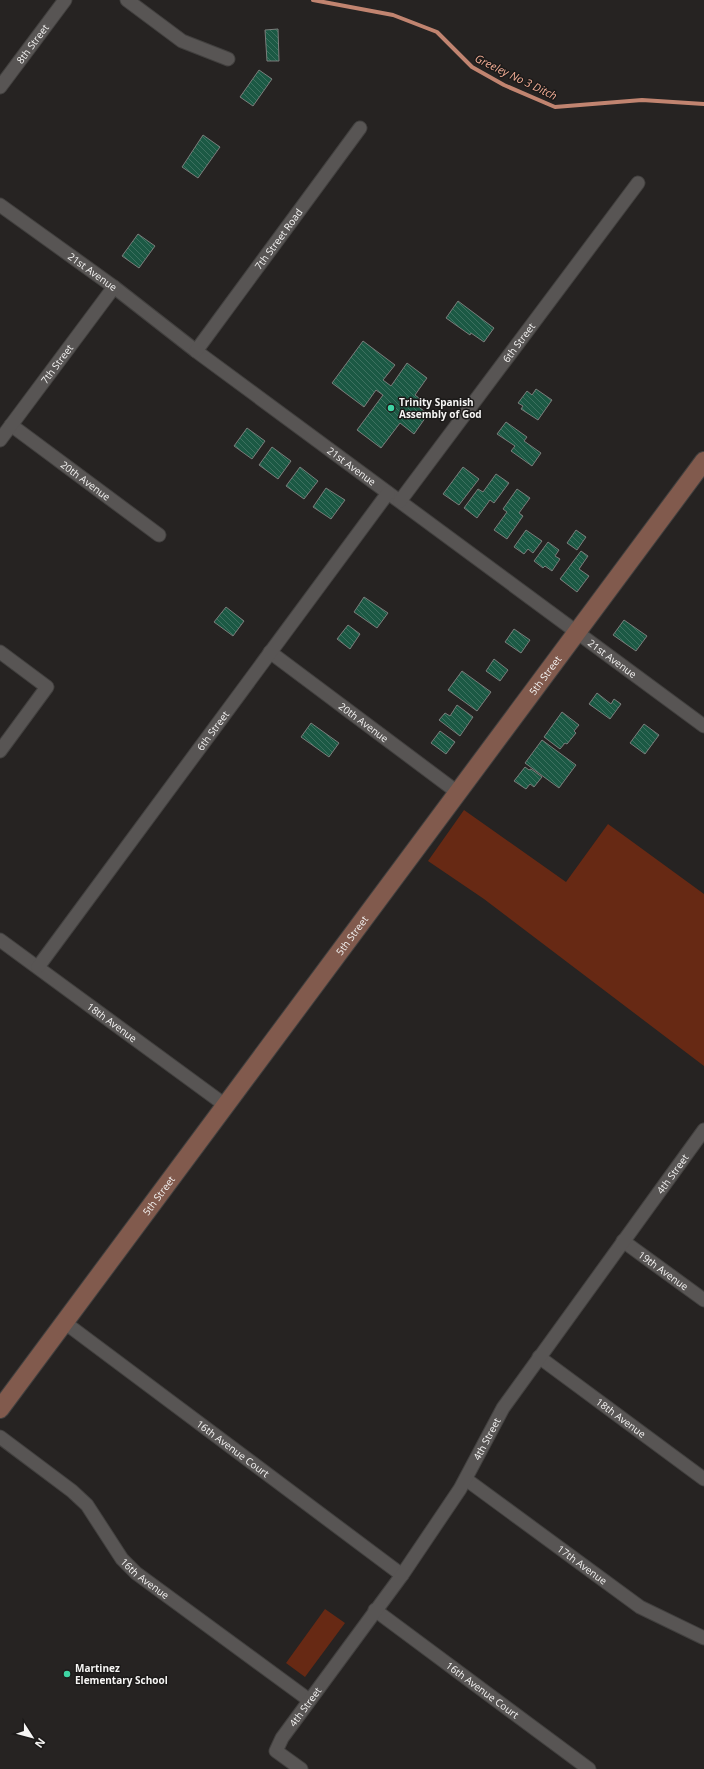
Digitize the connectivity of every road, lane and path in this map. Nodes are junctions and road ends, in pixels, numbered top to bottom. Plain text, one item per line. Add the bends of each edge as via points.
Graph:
1 (65, 0) edge
2 (128, 0) edge
3 (228, 59) dead end
4 (0, 87) edge
5 (360, 128) dead end
6 (638, 183) dead end
7 (0, 205) edge
8 (114, 287) junction
9 (196, 351) junction
10 (11, 425) junction
11 (0, 440) edge
12 (704, 461) edge
13 (388, 493) junction
14 (400, 501) junction
15 (159, 535) dead end
16 (577, 632) junction
17 (0, 652) edge
18 (270, 652) junction
19 (704, 726) edge
20 (0, 751) edge
21 (457, 792) junction
22 (0, 941) edge
23 (38, 967) junction
24 (225, 1105) junction
25 (704, 1130) edge
26 (623, 1241) junction
27 (704, 1300) edge
28 (64, 1322) junction
29 (539, 1357) junction
30 (0, 1409) edge
31 (0, 1437) edge
32 (704, 1478) edge
33 (466, 1480) junction
34 (402, 1574) junction
35 (376, 1610) junction
36 (704, 1638) edge
37 (309, 1700) junction
38 (301, 1769) edge
39 (589, 1769) edge

1 - 4 street, 8th Street
2 - 3 street via 182,41
5 - 9 street, 7th Street Road
6 - 14 street, 6th Street
7 - 8 street, 21st Avenue
8 - 9 street, 21st Avenue
8 - 10 street, 7th Street
9 - 13 street, 21st Avenue
10 - 11 street, 7th Street
10 - 15 street, 20th Avenue
12 - 16 main road, 5th Street
13 - 14 street, 21st Avenue
13 - 18 street, 6th Street
14 - 16 street, 21st Avenue
16 - 19 street, 21st Avenue
16 - 21 main road, 5th Street
17 - 20 street via 47,687
18 - 21 street, 20th Avenue
18 - 23 street, 6th Street
21 - 24 main road, 5th Street
22 - 23 street, 18th Avenue
23 - 24 street, 18th Avenue
24 - 28 main road, 5th Street
25 - 26 street, 4th Street
26 - 27 street, 19th Avenue
26 - 29 street, 4th Street
28 - 30 main road, 5th Street
28 - 34 street, 16th Avenue Court
29 - 32 street, 18th Avenue
29 - 33 street, 4th Street via 503,1408
31 - 37 street, 16th Avenue via 87,1505 122,1559 136,1573
33 - 34 street, 4th Street
33 - 36 street, 17th Avenue via 640,1607
34 - 35 street, 4th Street
35 - 37 street, 4th Street
35 - 39 street, 16th Avenue Court
37 - 38 street, 4th Street via 282,1738 276,1751

